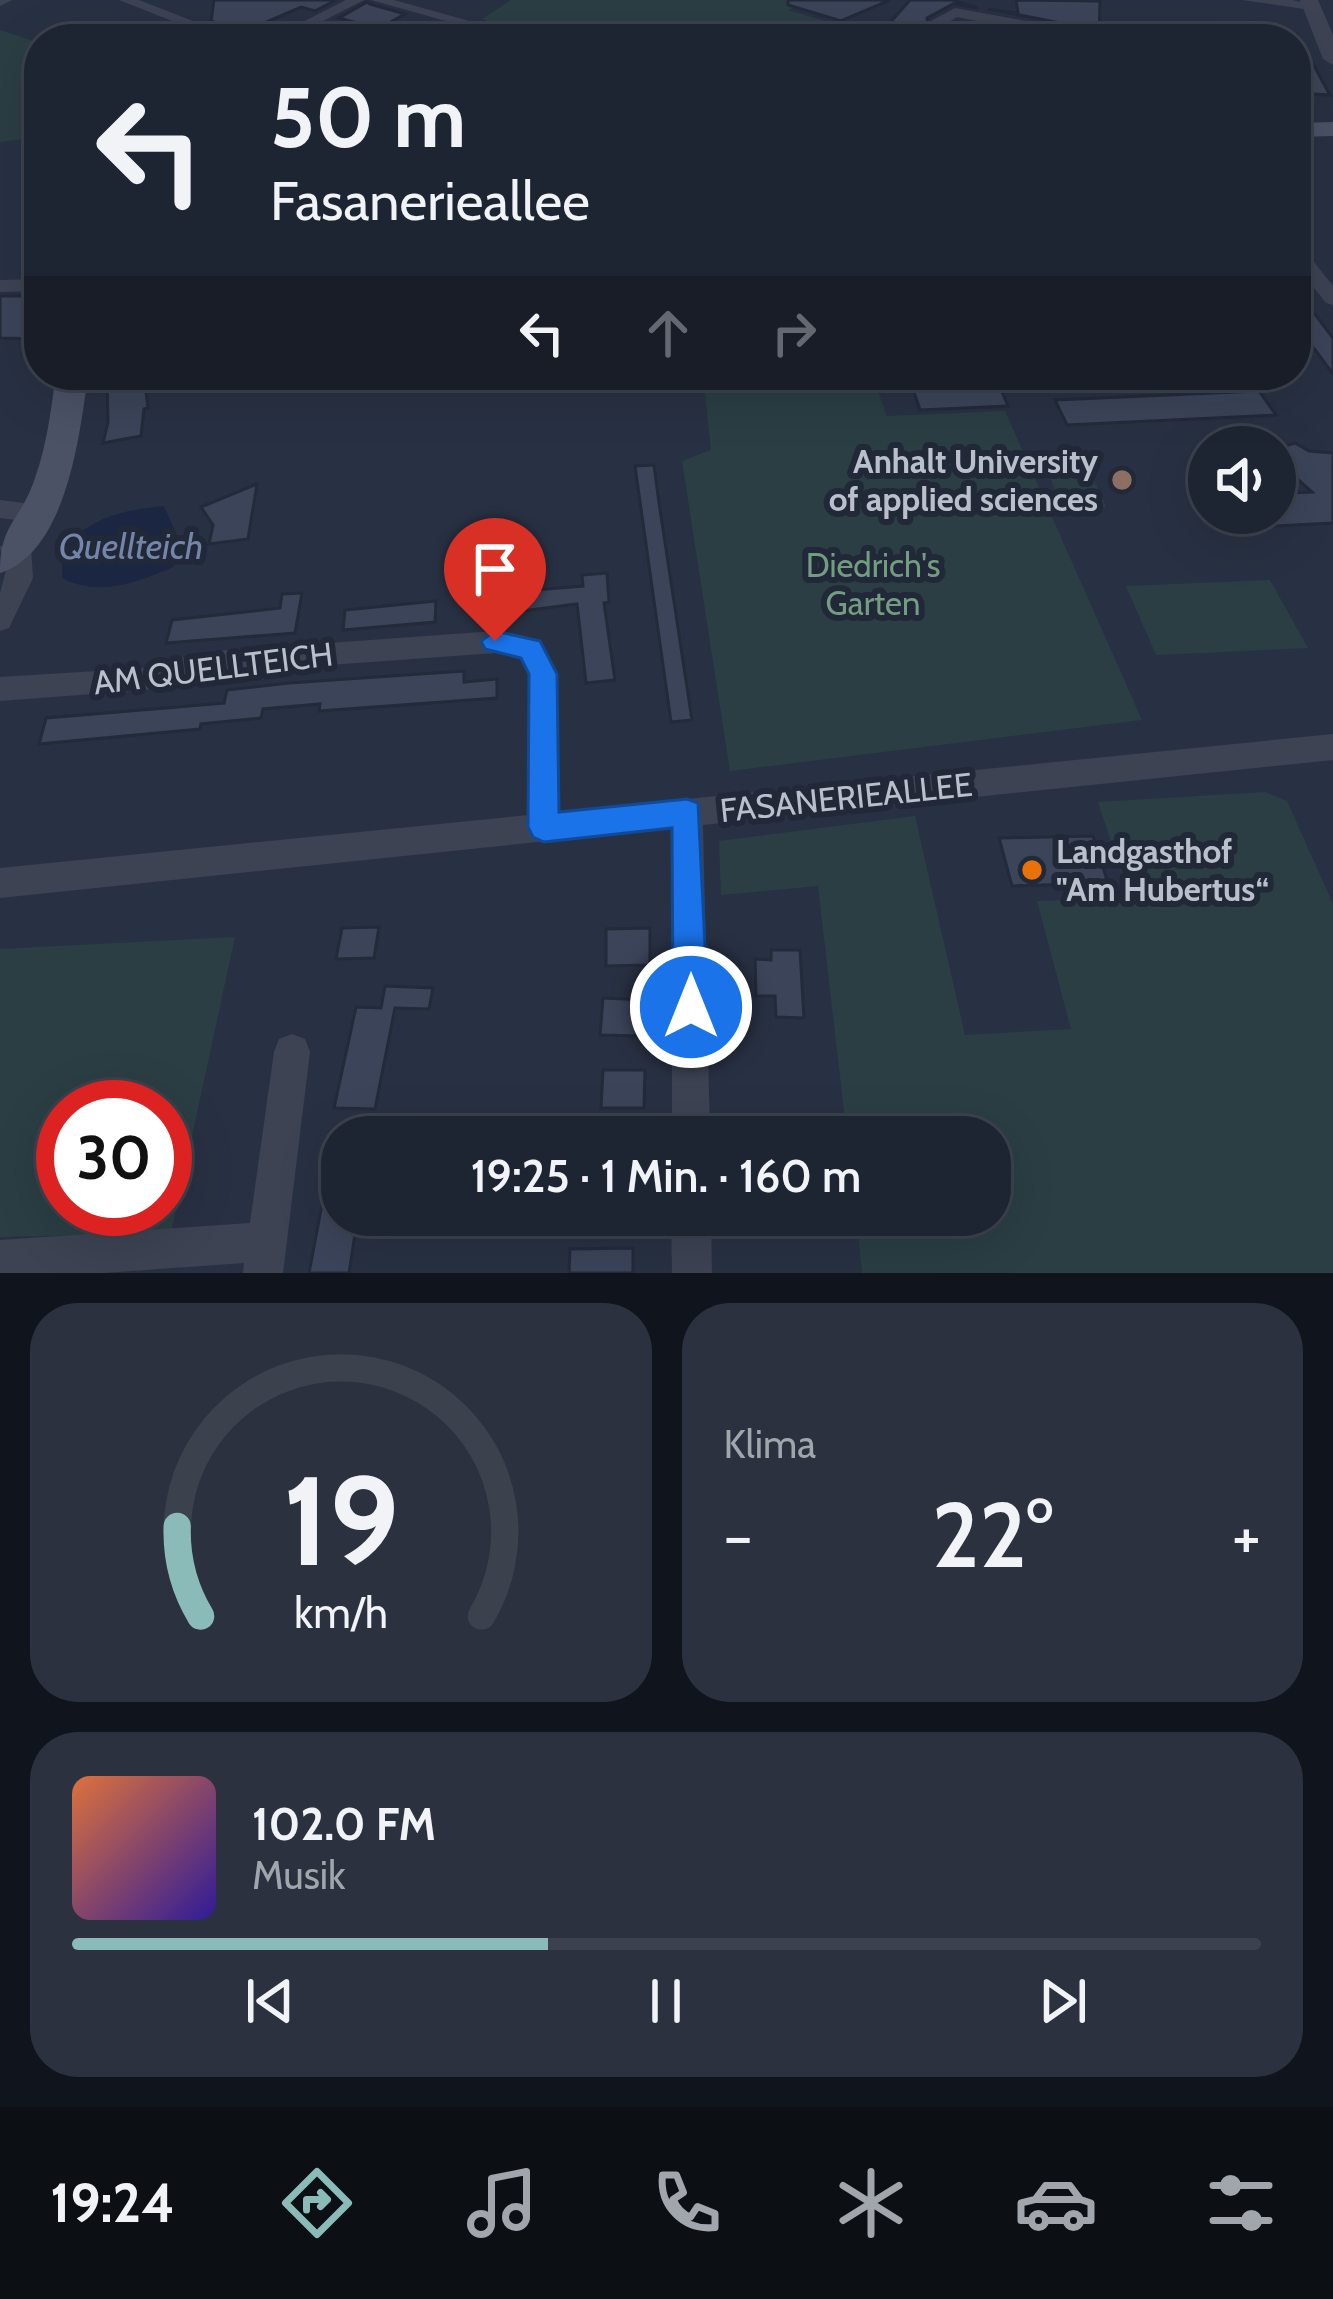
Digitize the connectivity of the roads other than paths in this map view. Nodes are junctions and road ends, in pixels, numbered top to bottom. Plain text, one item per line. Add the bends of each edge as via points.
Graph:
1 (126, 0) edge
2 (378, 0) edge
3 (975, 0) edge
4 (1249, 0) edge
5 (344, 2) edge
6 (1310, 3) edge
7 (955, 12) junction
8 (191, 24) edge
9 (304, 24) edge
10 (470, 24) edge
11 (936, 24) edge
12 (1021, 24) edge
13 (1333, 59) edge
14 (1311, 271) edge
15 (1333, 298) edge
16 (71, 390) edge
17 (0, 509) edge
18 (40, 514) junction
19 (6, 554) edge
20 (0, 621) edge
21 (0, 689) edge
22 (1333, 747) edge
23 (687, 813) junction
24 (544, 827) junction
25 (0, 883) edge
26 (292, 1052) dead end
27 (691, 1116) edge
28 (692, 1236) edge
29 (266, 1258) edge
30 (0, 1260) edge
31 (692, 1273) edge

1 - 8 street
2 - 10 street
3 - 7 street
4 - 6 street
5 - 9 street
6 - 13 street
7 - 11 street
7 - 12 street
14 - 15 street
16 - 18 main road via 57,472
17 - 18 street
18 - 19 main road
19 - 20 street via 22,554 23,568
21 - 24 street, AM QUELLTEICH via 146,679 204,663 495,641 530,649 543,674
22 - 23 street, FASANERIEALLEE
23 - 24 street, FASANERIEALLEE
23 - 27 street
24 - 25 street, FASANERIEALLEE
26 - 29 street
28 - 31 street
29 - 30 street

